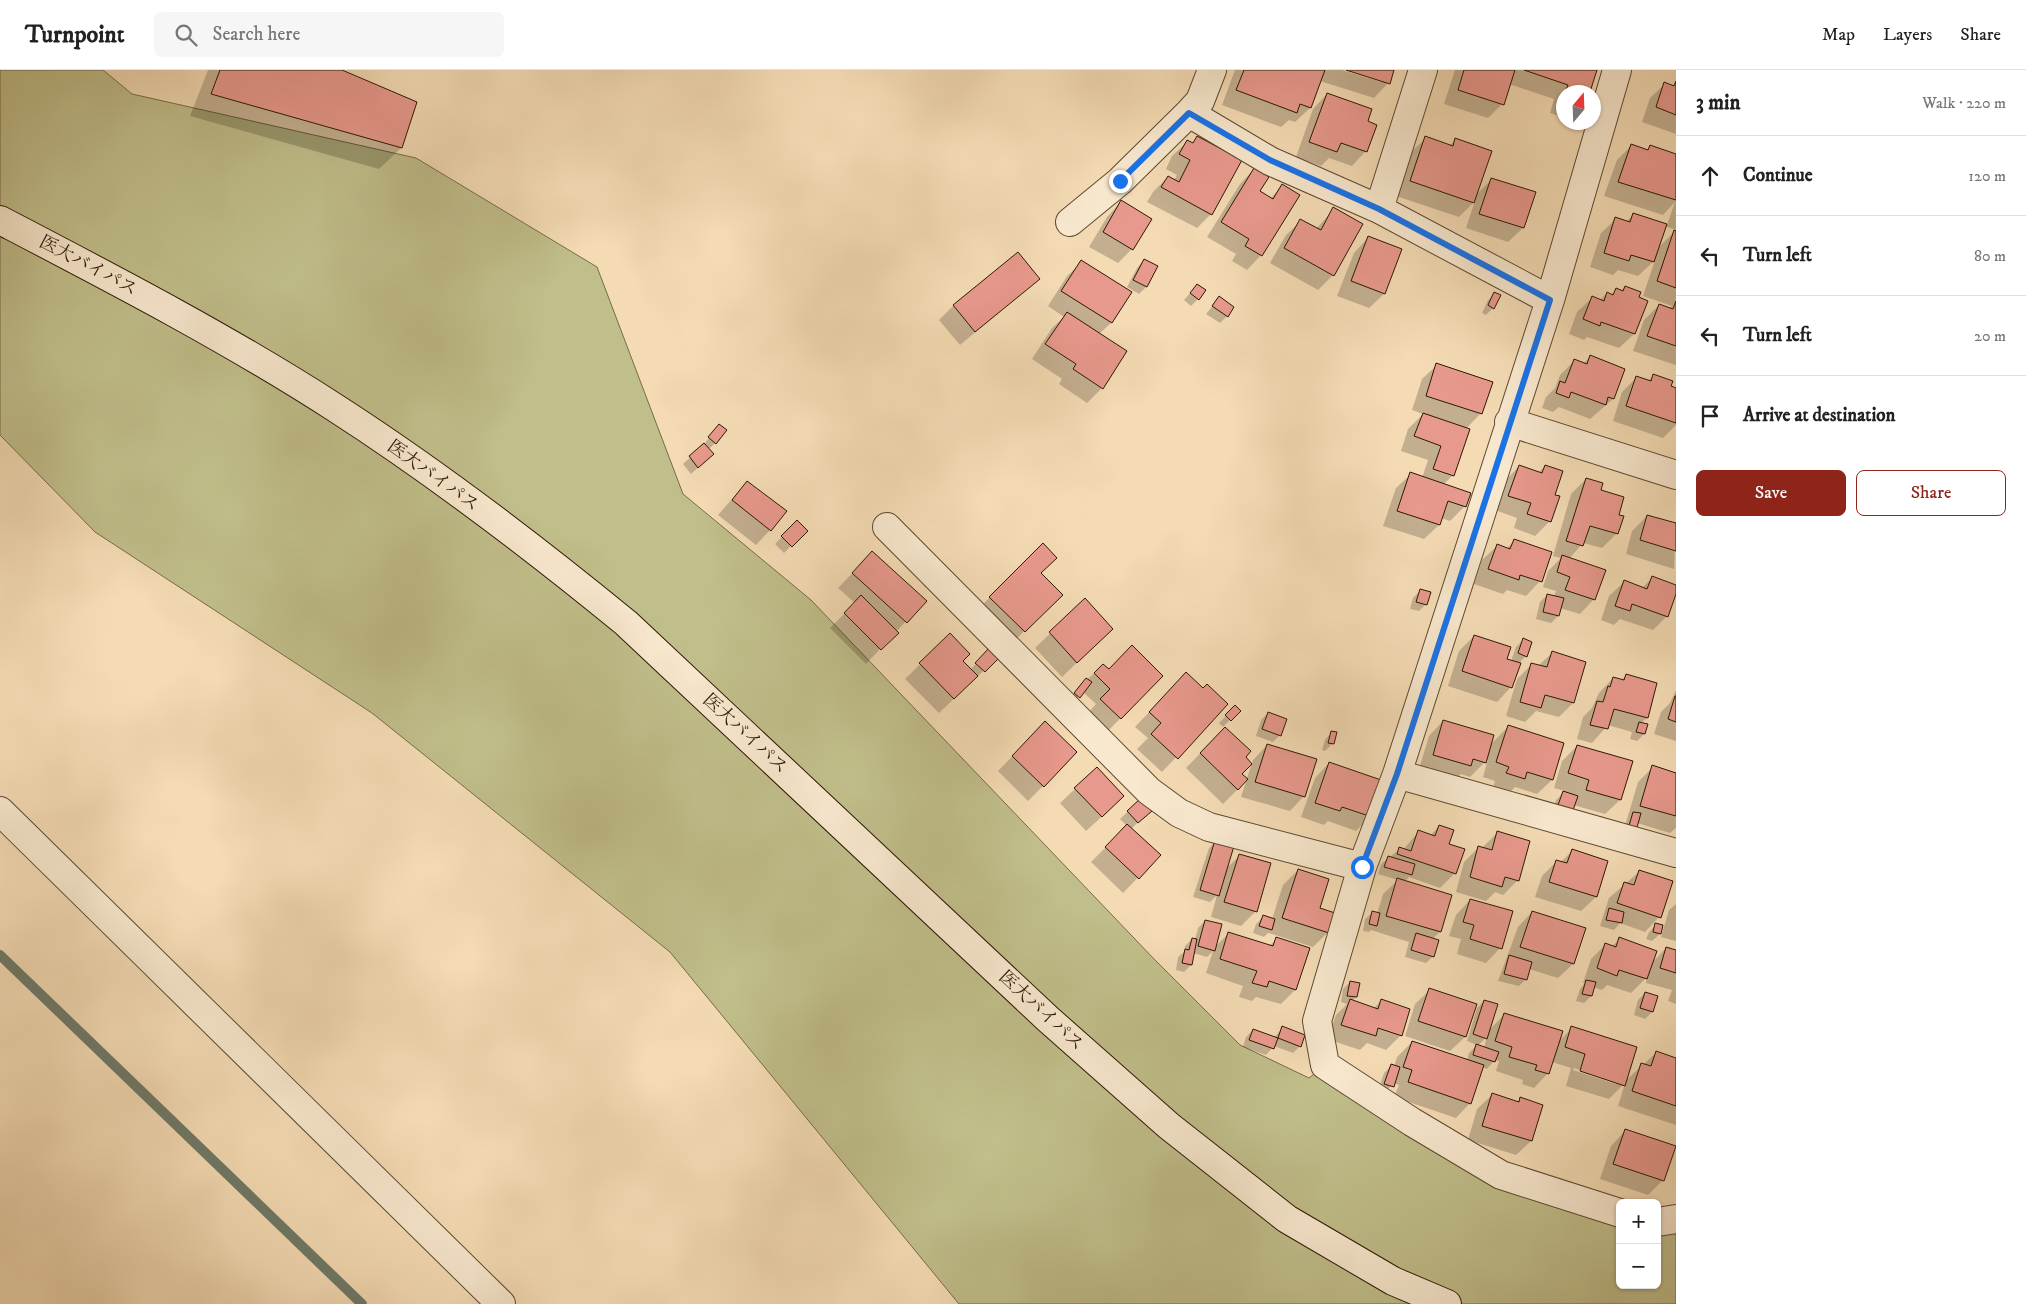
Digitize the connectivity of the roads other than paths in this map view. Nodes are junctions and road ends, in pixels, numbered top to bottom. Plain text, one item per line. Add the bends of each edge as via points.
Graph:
1 (1212, 70) edge
2 (1423, 70) edge
3 (1617, 70) edge
4 (1189, 113) junction
5 (1379, 209) junction
6 (0, 220) edge
7 (1070, 222) dead end
8 (1550, 300) junction
9 (1509, 422) junction
10 (1674, 470) edge
11 (887, 527) dead end
12 (1397, 774) junction
13 (0, 811) edge
14 (1676, 853) edge
15 (1362, 867) junction
16 (1616, 1212) edge
17 (1676, 1218) edge
18 (1661, 1221) edge
19 (501, 1304) edge
20 (1447, 1304) edge

1 - 4 street via 1200,101
2 - 5 street
3 - 8 street
4 - 5 street via 1270,160
4 - 7 street via 1120,181
5 - 8 street
6 - 20 street, 医大バイパス via 150,300 333,406 421,466 561,570 626,623 1048,1018 1169,1126 1287,1219 1393,1281
8 - 9 street
9 - 10 street
9 - 12 street
11 - 15 street via 1149,791 1179,813 1209,827
12 - 14 street
12 - 15 street
13 - 19 street
15 - 16 street via 1317,1020 1325,1065 1501,1175
17 - 18 street

